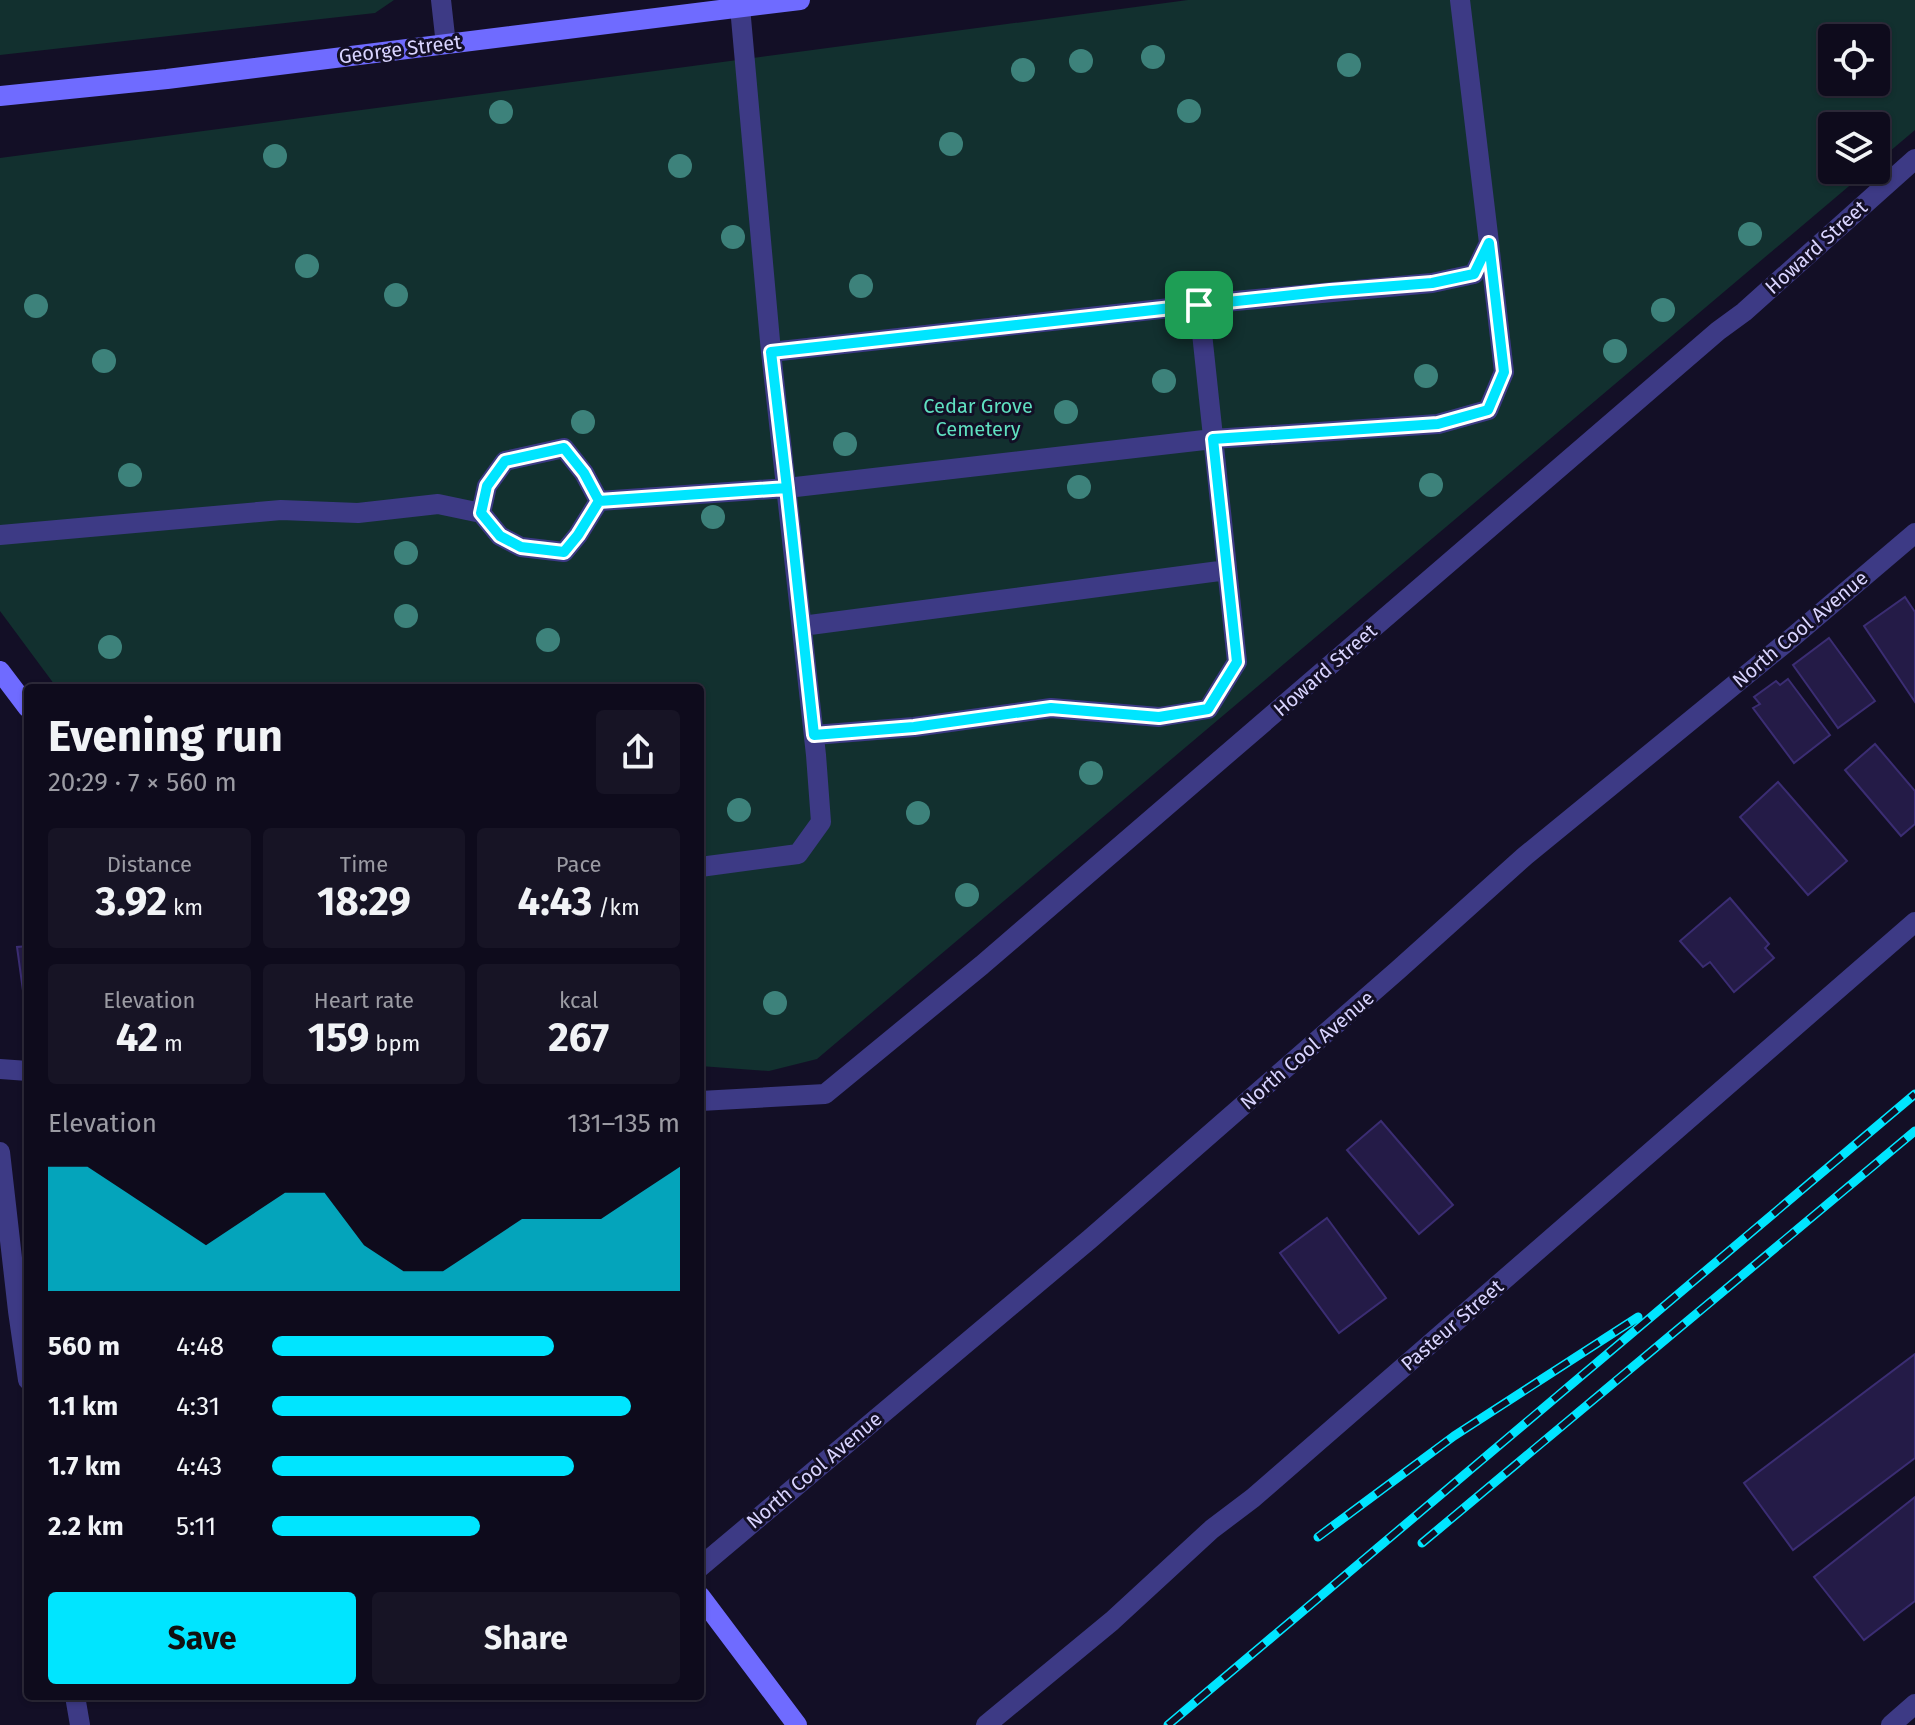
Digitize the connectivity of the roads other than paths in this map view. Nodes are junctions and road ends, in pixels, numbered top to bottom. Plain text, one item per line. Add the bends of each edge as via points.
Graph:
1 (441, 0) edge
2 (800, 0) edge
3 (1460, 0) edge
4 (740, 7) junction
5 (448, 43) junction
6 (0, 96) edge
7 (1915, 159) edge
8 (1489, 243) junction
9 (1199, 305) junction
10 (771, 352) junction
11 (1213, 439) junction
12 (787, 488) junction
13 (599, 501) junction
14 (481, 513) junction
15 (1915, 533) edge
16 (0, 535) edge
17 (1227, 570) junction
18 (802, 626) junction
19 (0, 671) edge
20 (24, 703) edge
21 (814, 735) junction
22 (704, 866) edge
23 (1915, 922) edge
24 (0, 1069) edge
25 (24, 1071) edge
26 (704, 1101) edge
27 (0, 1152) edge
28 (24, 1352) edge
29 (704, 1564) edge
30 (704, 1601) edge
31 (76, 1700) edge
32 (1915, 1704) edge
33 (80, 1725) edge
34 (797, 1725) edge
35 (986, 1725) edge
36 (1891, 1725) edge

1 - 5 street
2 - 4 street, George Street
3 - 8 street
4 - 5 street, George Street
4 - 10 street
5 - 6 street, George Street
7 - 26 street, Howard Street via 1744,312 825,1094
8 - 9 street via 1474,274 1432,283
8 - 11 street via 1504,372 1488,410 1438,424
9 - 10 street
9 - 11 street
10 - 12 street
11 - 12 street
11 - 17 street
12 - 13 street
12 - 18 street
13 - 14 street via 564,552 521,547 500,536
13 - 14 street via 564,448 505,461 487,486
14 - 16 street via 438,504 358,513 281,510
15 - 29 street, North Cool Avenue via 1525,856 1090,1239
17 - 18 street
17 - 21 street via 1237,662 1208,709 1159,717 1051,708
18 - 21 street
19 - 20 street
21 - 22 street via 821,822 798,854
23 - 35 street, Pasteur Street
24 - 25 street
27 - 28 street
30 - 34 street
31 - 33 street
32 - 36 street

